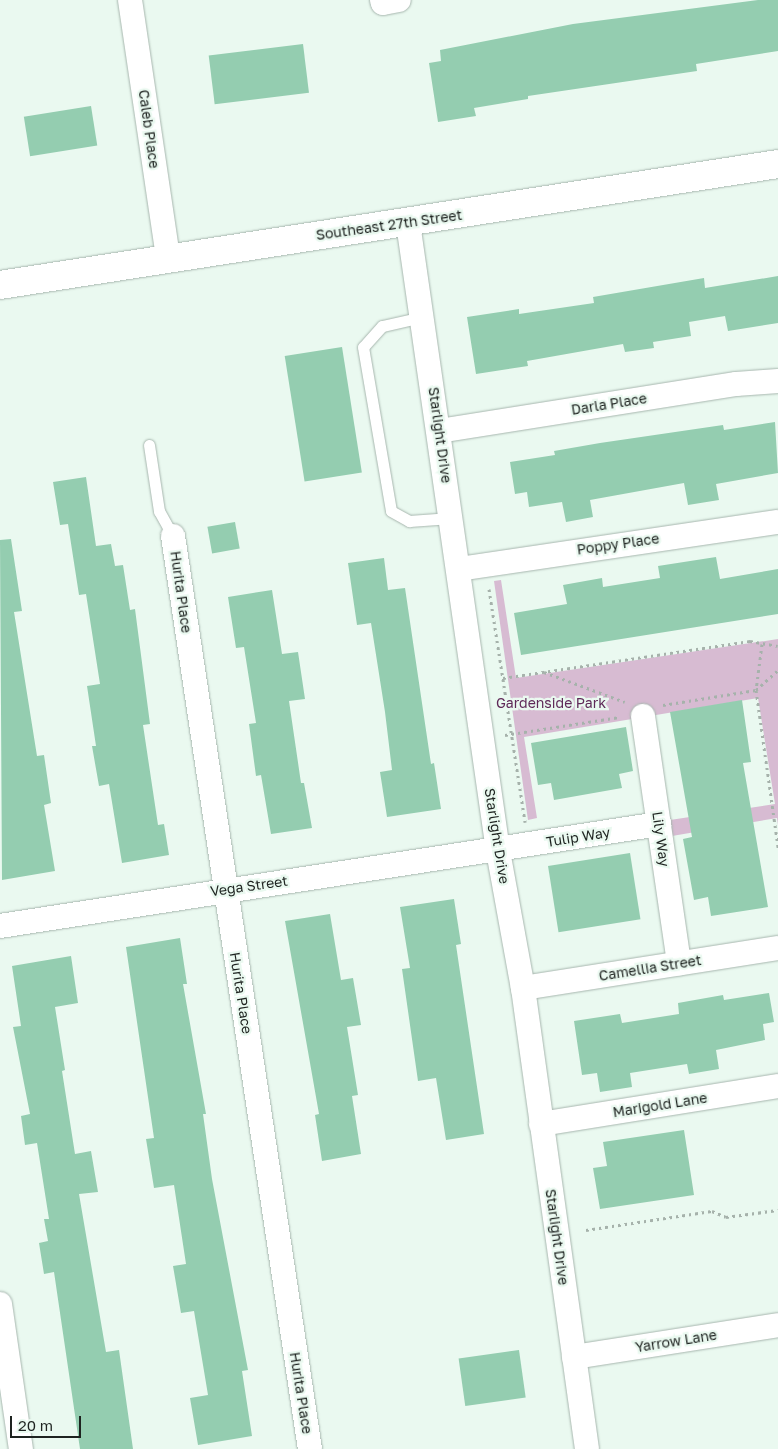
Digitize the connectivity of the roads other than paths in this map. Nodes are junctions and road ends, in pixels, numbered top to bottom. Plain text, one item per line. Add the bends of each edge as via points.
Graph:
1 (130, 0) edge
2 (778, 164) edge
3 (408, 223) junction
4 (168, 257) junction
5 (0, 285) edge
6 (422, 316) junction
7 (778, 381) edge
8 (439, 431) junction
9 (149, 444) dead end
10 (452, 518) junction
11 (778, 522) edge
12 (173, 536) joint
13 (459, 569) junction
14 (641, 710) road end
15 (659, 824) junction
16 (498, 851) junction
17 (226, 889) junction
18 (0, 926) edge
19 (778, 948) edge
20 (679, 963) junction
21 (523, 988) junction
22 (778, 1086) edge
23 (542, 1124) junction
24 (0, 1304) edge
25 (778, 1325) edge
26 (574, 1357) junction
27 (21, 1449) edge
28 (310, 1449) edge
29 (587, 1449) edge

1 - 4 street, Caleb Place
2 - 3 main road, Southeast 27th Street
3 - 4 main road, Southeast 27th Street
3 - 6 street, Starlight Drive
4 - 5 main road, Southeast 27th Street
6 - 8 street, Starlight Drive
6 - 10 lane via 382,326 363,347 391,511 408,521
7 - 8 street, Darla Place via 736,384
8 - 10 street, Starlight Drive
9 - 12 lane via 158,512
10 - 13 street, Starlight Drive
11 - 13 street, Poppy Place
12 - 17 street, Hurita Place
13 - 16 street, Starlight Drive
14 - 15 street, Lily Way
15 - 16 street, Tulip Way
15 - 20 street, Lily Way
16 - 17 street, Vega Street
16 - 21 street, Starlight Drive
17 - 18 street, Vega Street
17 - 28 street, Hurita Place
19 - 20 street, Camellia Street
20 - 21 street, Camellia Street
21 - 23 street, Starlight Drive
22 - 23 street, Marigold Lane
23 - 26 street, Starlight Drive
24 - 27 street
25 - 26 street, Yarrow Lane
26 - 29 street, Starlight Drive

